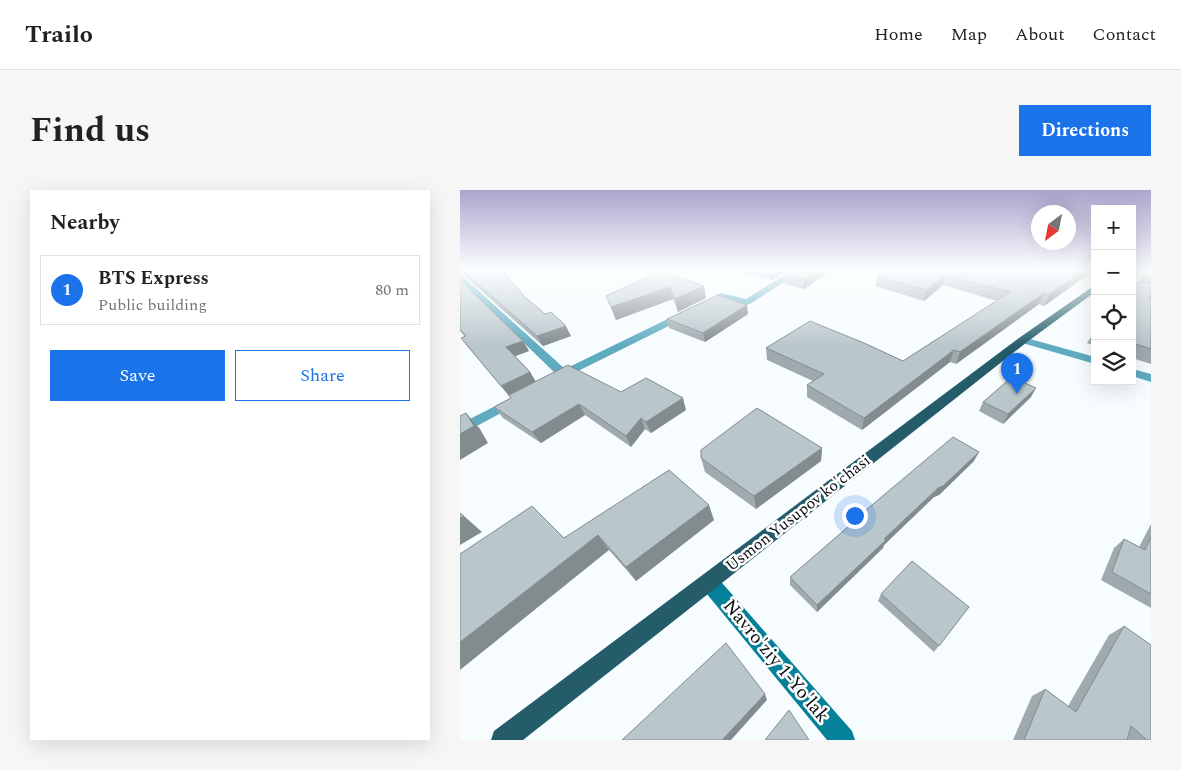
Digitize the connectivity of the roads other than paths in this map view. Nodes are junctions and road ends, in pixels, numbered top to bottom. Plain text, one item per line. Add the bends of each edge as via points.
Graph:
1 (480, 295) edge
2 (759, 295) edge
3 (1086, 295) edge
4 (1023, 340) junction
5 (1091, 360) edge
6 (1136, 373) edge
7 (563, 374) junction
8 (1151, 378) edge
9 (546, 383) edge
10 (520, 397) edge
11 (460, 430) edge
12 (709, 582) junction
13 (503, 740) edge
14 (843, 740) edge

1 - 7 street
2 - 7 street via 747,302 724,295
3 - 4 main road, Usmon Yusupov ko'chasi
4 - 5 street
4 - 12 main road, Usmon Yusupov ko'chasi
6 - 8 street
7 - 9 street
10 - 11 street
12 - 13 main road, Usmon Yusupov ko'chasi
12 - 14 street, Navro'ziy 1-Yo'lak

